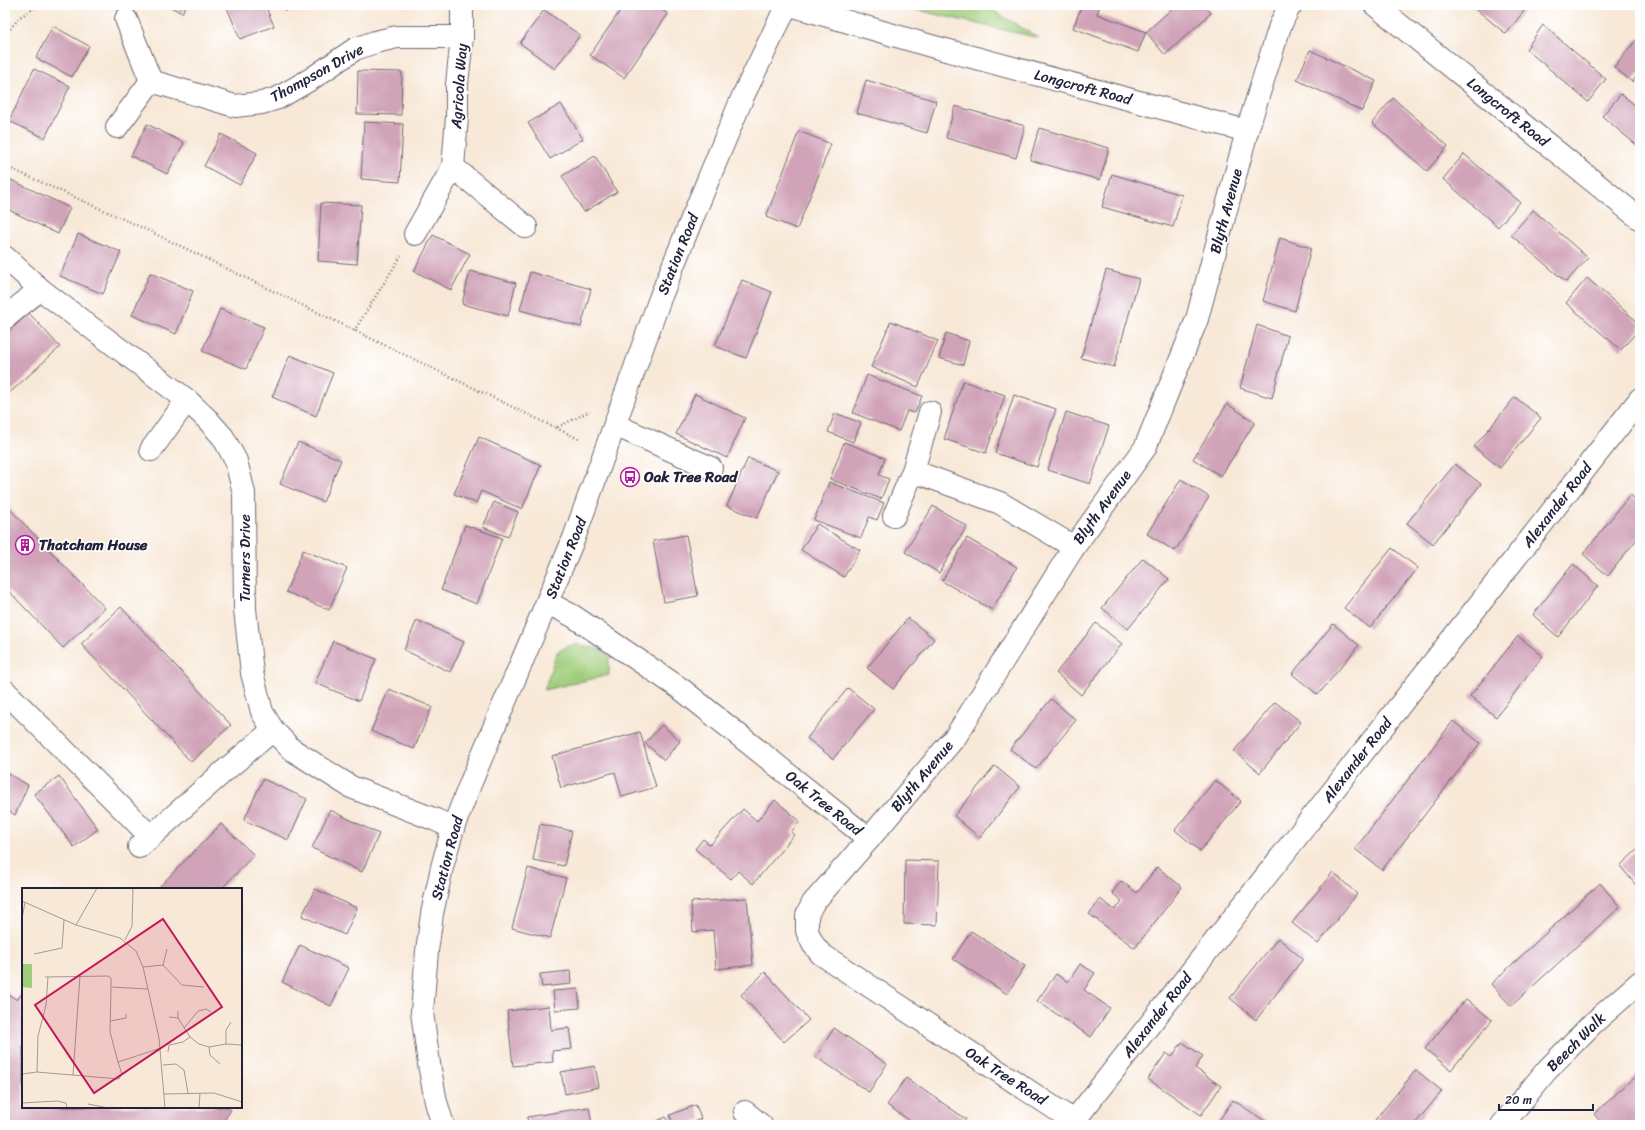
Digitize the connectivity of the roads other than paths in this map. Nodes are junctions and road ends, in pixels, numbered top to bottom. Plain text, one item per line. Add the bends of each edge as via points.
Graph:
1 (462, 5) edge
2 (786, 5) edge
3 (790, 5) edge
4 (1291, 5) edge
5 (1375, 5) edge
6 (126, 19) dead end
7 (462, 37) junction
8 (151, 81) junction
9 (117, 127) dead end
10 (1247, 131) junction
11 (453, 167) junction
12 (1640, 219) edge
13 (526, 227) dead end
14 (415, 234) road end
15 (5, 257) edge
16 (40, 289) junction
17 (5, 318) edge
18 (1640, 399) edge
19 (187, 400) junction
20 (930, 412) dead end
21 (615, 425) junction
22 (151, 450) dead end
23 (711, 468) dead end
24 (913, 471) junction
25 (894, 516) dead end
26 (1074, 547) junction
27 (548, 603) junction
28 (5, 691) edge
29 (273, 730) junction
30 (453, 828) junction
31 (869, 838) junction
32 (1640, 982) edge
33 (1077, 1123) edge
34 (443, 1125) edge
35 (1502, 1125) edge

1 - 7 street, Agricola Way
2 - 21 street, Station Road via 691,220
3 - 10 street, Longcroft Road via 931,46
4 - 10 street via 1280,26
5 - 12 street, Longcroft Road
6 - 8 street
7 - 8 street, Thompson Drive via 397,37 375,42 355,49 278,98 255,104 234,106
7 - 11 street, Agricola Way
8 - 9 street
10 - 26 street, Blyth Avenue via 1197,319 1145,448
11 - 13 street
11 - 14 street, Agricola Way
15 - 16 street, Turners Drive
16 - 17 street
16 - 19 street, Turners Drive
18 - 33 street, Alexander Road
19 - 22 street
19 - 29 street, Turners Drive via 223,437 236,461 244,493 245,609 252,673 262,712
20 - 24 street
21 - 23 street
21 - 27 street, Station Road via 591,496
24 - 25 street
24 - 26 street via 1000,503
26 - 31 street, Blyth Avenue via 956,736
27 - 30 street, Station Road
27 - 31 street, Oak Tree Road via 573,616 681,689
28 - 29 street via 145,842
29 - 30 street, Turners Drive via 291,749 351,787
30 - 34 street, Station Road via 432,914 426,951 422,1012 433,1087
31 - 33 street, Oak Tree Road via 813,903 807,915 808,931 813,944 821,954
32 - 35 street, Beech Walk via 1591,1025 1547,1070

